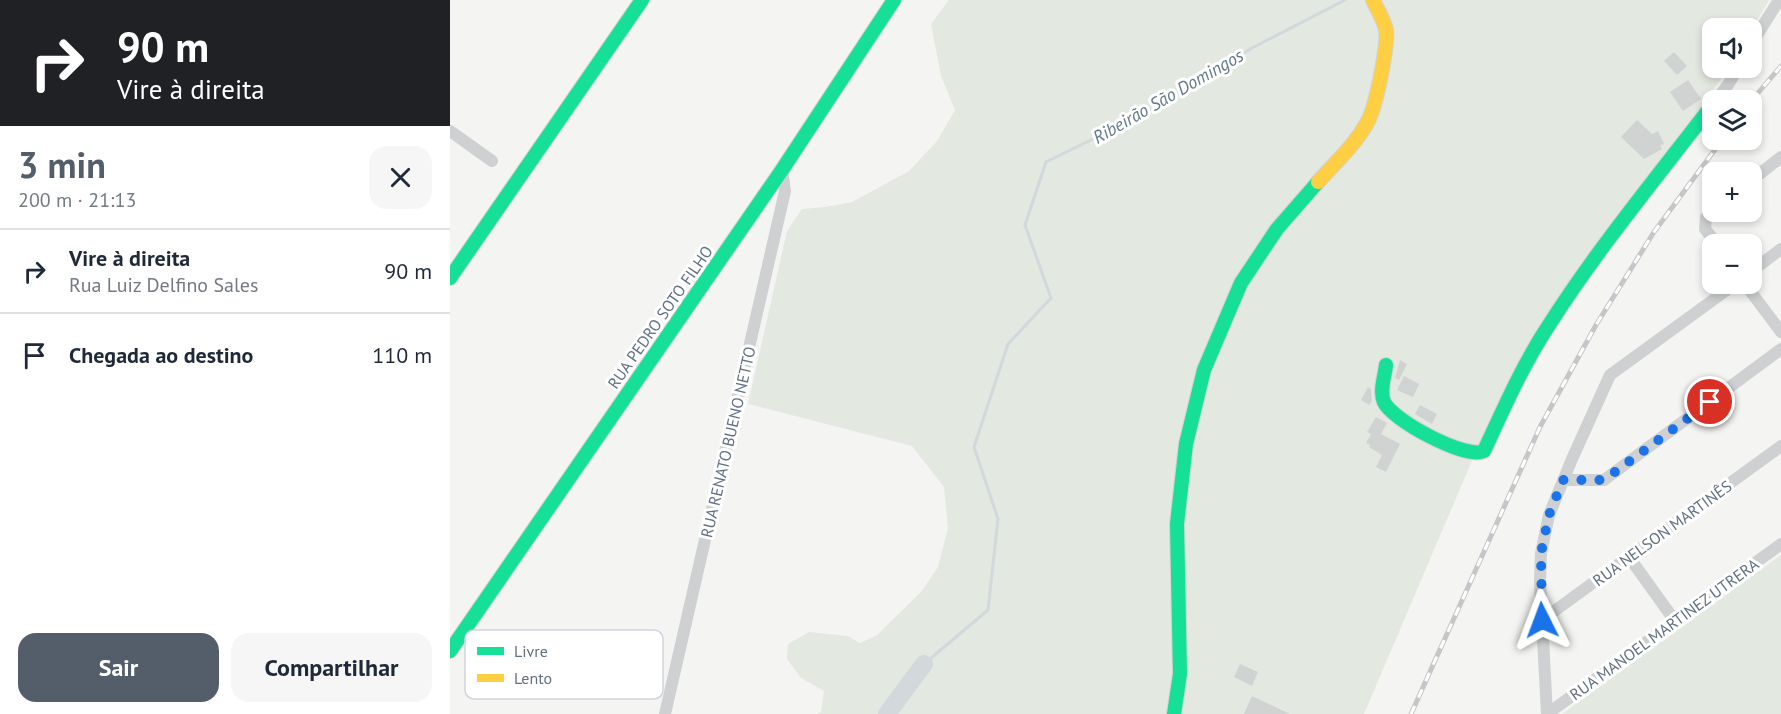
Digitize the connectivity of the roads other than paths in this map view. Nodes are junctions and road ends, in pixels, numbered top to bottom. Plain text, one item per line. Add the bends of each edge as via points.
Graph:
1 (642, 0) edge
2 (894, 0) edge
3 (1373, 0) edge
4 (1779, 0) edge
5 (1762, 27) edge
6 (1702, 118) edge
7 (450, 131) edge
8 (1781, 157) edge
9 (492, 161) dead end
10 (782, 170) junction
11 (1762, 172) edge
12 (1781, 249) edge
13 (1762, 263) edge
14 (450, 279) edge
15 (1721, 294) edge
16 (1752, 294) edge
17 (1781, 332) edge
18 (1781, 349) edge
19 (1386, 365) dead end
20 (1781, 446) edge
21 (1563, 480) junction
22 (1781, 543) edge
23 (1629, 557) junction
24 (1542, 620) junction
25 (1675, 621) junction
26 (450, 651) edge
27 (665, 714) edge
28 (1174, 714) edge
29 (1547, 714) edge

1 - 14 street
2 - 10 street, RUA PEDRO SOTO FILHO
3 - 28 street via 1386,32 1369,120 1278,229 1241,283 1204,370 1186,444 1177,524 1180,674
4 - 5 street
6 - 19 street via 1549,324 1484,451 1465,452 1405,422 1385,404
7 - 9 street
8 - 11 street
10 - 26 street, RUA PEDRO SOTO FILHO
10 - 27 street, RUA RENATO BUENO NETTO via 785,191
12 - 13 street
15 - 21 street via 1610,375
16 - 17 street
18 - 21 street via 1604,480
20 - 23 street, RUA NELSON MARTINÊS
21 - 24 street via 1549,515 1541,553
22 - 25 street, RUA MANOEL MARTINEZ UTRERA
23 - 24 street, RUA NELSON MARTINÊS
23 - 25 street
24 - 29 street
25 - 29 street, RUA MANOEL MARTINEZ UTRERA

